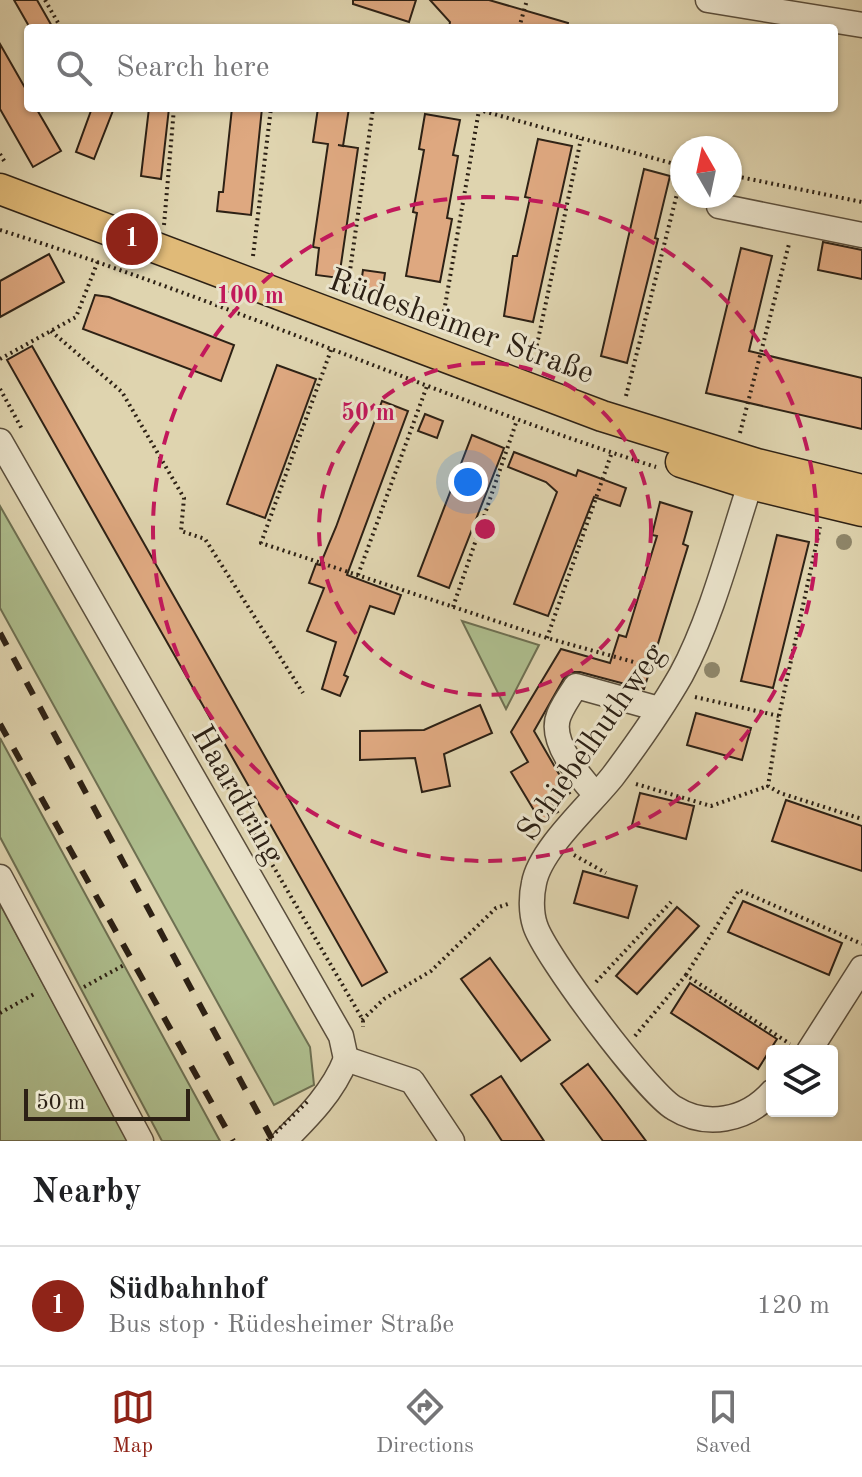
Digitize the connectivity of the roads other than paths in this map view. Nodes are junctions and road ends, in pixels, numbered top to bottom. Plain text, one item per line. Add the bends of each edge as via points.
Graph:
1 (708, 0) edge
2 (862, 25) edge
3 (0, 189) edge
4 (729, 208) edge
5 (0, 211) edge
6 (862, 235) edge
7 (0, 441) edge
8 (748, 464) junction
9 (862, 490) edge
10 (862, 511) edge
11 (670, 692) junction
12 (604, 786) junction
13 (0, 877) edge
14 (862, 968) edge
15 (805, 1045) edge
16 (344, 1047) junction
17 (766, 1096) edge
18 (722, 1130) edge
19 (141, 1141) edge
20 (284, 1141) edge
21 (452, 1141) edge

1 - 2 street
3 - 8 main road, Rüdesheimer Straße via 561,401
4 - 6 street
5 - 8 main road, Rüdesheimer Straße via 554,419
7 - 16 street, Haardtring
8 - 9 main road, Rüdesheimer Straße
8 - 10 main road, Rüdesheimer Straße via 825,503
8 - 11 street, Schiebelhuthweg via 695,646
11 - 12 street, Schiebelhuthweg
11 - 12 street via 576,686 557,717 557,729 575,772
12 - 18 street, Schiebelhuthweg via 554,845 534,880 534,924 581,999 665,1103
13 - 19 street
14 - 15 street
16 - 20 street via 338,1080
16 - 21 street via 412,1081
17 - 18 street

